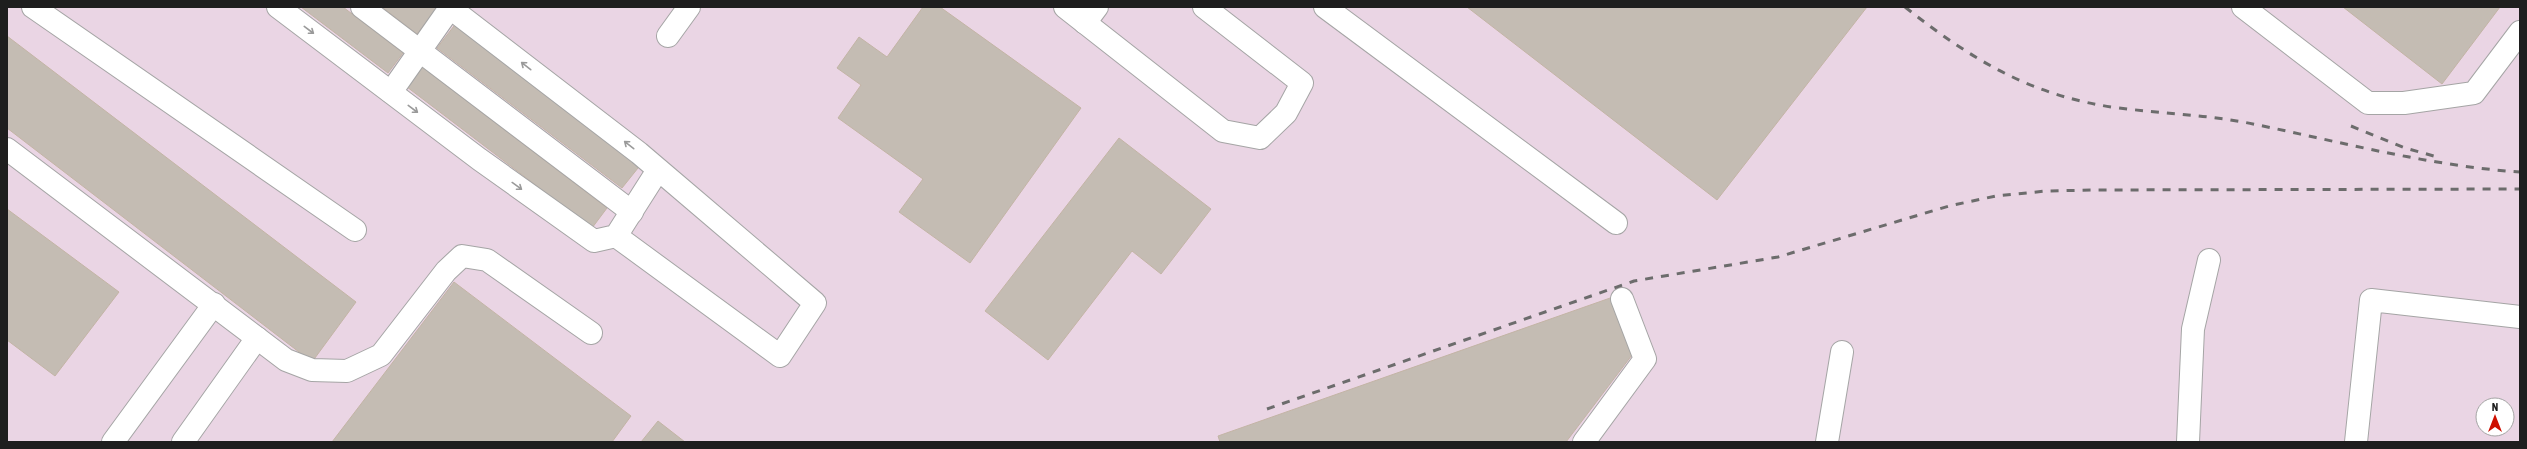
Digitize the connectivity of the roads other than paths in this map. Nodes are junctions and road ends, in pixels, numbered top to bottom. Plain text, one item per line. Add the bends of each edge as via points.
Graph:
1 (33, 7) edge
2 (278, 7) edge
3 (362, 7) edge
4 (450, 7) edge
5 (689, 7) edge
6 (1065, 7) edge
7 (1204, 7) edge
8 (1326, 7) edge
9 (2243, 7) edge
10 (1091, 15) edge
11 (2520, 32) edge
12 (668, 36) dead end
13 (419, 51) junction
14 (391, 92) junction
15 (7, 149) edge
16 (658, 170) junction
17 (632, 212) junction
18 (1616, 223) dead end
19 (355, 230) dead end
20 (616, 236) junction
21 (2209, 260) dead end
22 (1622, 299) dead end
23 (214, 304) junction
24 (2520, 317) edge
25 (591, 333) dead end
26 (257, 338) junction
27 (1842, 352) dead end
28 (113, 442) edge
29 (183, 442) edge
30 (1584, 442) edge
31 (1827, 442) edge
32 (2188, 442) edge
33 (2356, 442) edge

1 - 19 street
2 -> 14 street
3 - 13 street
4 - 13 street
16 -> 4 street
5 - 12 street
6 - 10 street
7 - 10 street via 1302,83 1286,113 1260,138 1223,131
8 - 18 street
9 - 11 street via 2368,103 2404,103 2474,93
13 - 14 street
13 - 17 street
14 -> 20 street via 594,241
15 - 23 street
16 - 17 street
16 - 20 street via 815,303 780,356
17 - 20 street
21 - 32 street via 2194,329
22 - 30 street via 1645,359
23 - 26 street
23 - 28 street
24 - 33 street via 2371,300
25 - 26 street via 487,260 462,256 446,271 381,355 347,371 312,370 286,360
26 - 29 street
27 - 31 street

